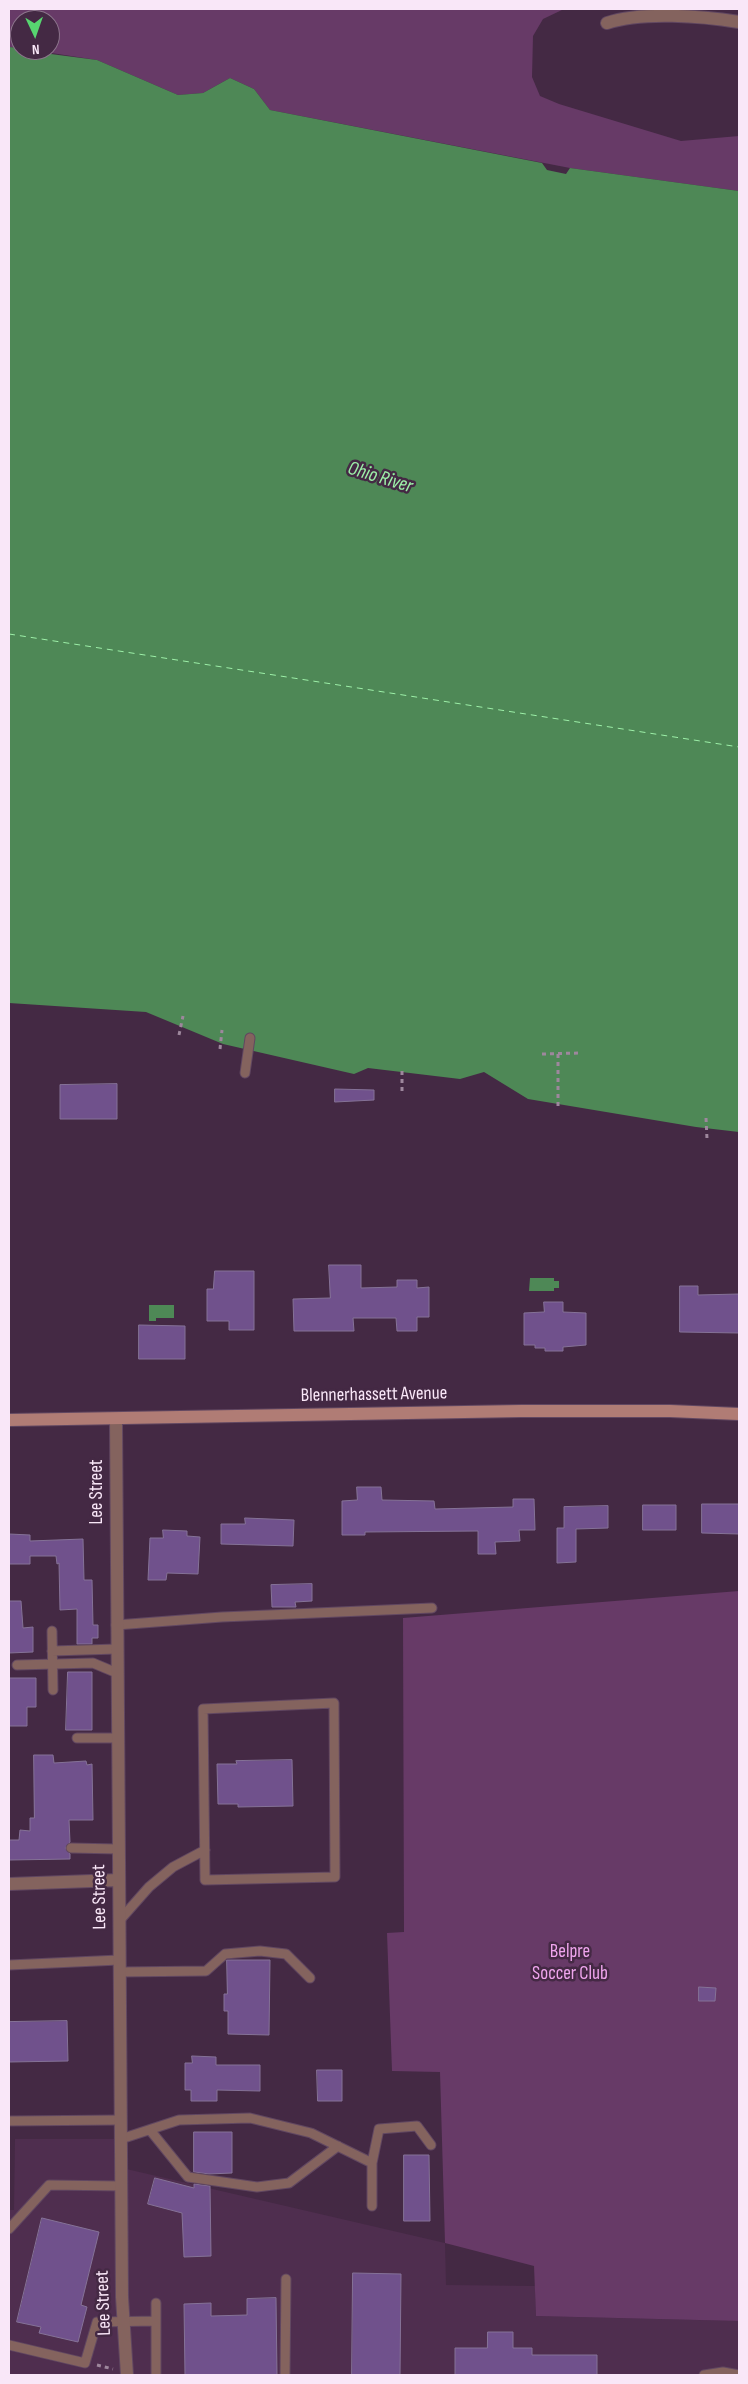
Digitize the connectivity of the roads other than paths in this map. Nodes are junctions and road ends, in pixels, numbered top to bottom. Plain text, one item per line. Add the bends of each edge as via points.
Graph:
1 (739, 22) edge
2 (607, 23) dead end
3 (250, 1038) dead end
4 (245, 1073) dead end
5 (739, 1414) edge
6 (116, 1419) junction
7 (9, 1420) edge
8 (432, 1608) dead end
9 (116, 1625) junction
10 (52, 1631) dead end
11 (117, 1649) junction
12 (52, 1651) junction
13 (53, 1664) junction
14 (17, 1665) dead end
15 (117, 1674) junction
16 (53, 1690) dead end
17 (77, 1738) dead end
18 (117, 1738) junction
19 (71, 1848) dead end
20 (118, 1848) junction
21 (205, 1850) junction
22 (119, 1880) junction
23 (9, 1884) edge
24 (119, 1921) junction
25 (9, 1965) edge
26 (119, 1966) junction
27 (310, 1978) dead end
28 (121, 2120) junction
29 (9, 2121) edge
30 (150, 2130) junction
31 (121, 2139) junction
32 (431, 2145) dead end
33 (338, 2146) junction
34 (372, 2163) junction
35 (121, 2186) junction
36 (372, 2206) dead end
37 (9, 2229) edge
38 (286, 2279) dead end
39 (156, 2303) dead end
40 (122, 2320) junction
41 (156, 2321) junction
42 (9, 2345) edge
43 (121, 2373) edge
44 (156, 2375) edge
45 (286, 2375) edge
46 (704, 2375) edge
47 (739, 2375) edge

1 - 2 street via 650,16 623,17
3 - 4 lane
5 - 6 street, Blennerhassett Avenue via 521,1411
6 - 7 street, Blennerhassett Avenue
6 - 9 street, Lee Street
8 - 9 lane
9 - 11 street, Lee Street
10 - 12 lane
11 - 12 lane
11 - 15 street, Lee Street
12 - 13 lane
13 - 14 lane
13 - 15 lane via 93,1663
13 - 16 lane
15 - 18 street, Lee Street
17 - 18 lane
18 - 20 street, Lee Street
19 - 20 lane
20 - 22 street, Lee Street
21 - 21 lane via 203,1709 334,1703 335,1877 205,1880
21 - 24 lane via 174,1867 149,1887
22 - 23 street
22 - 24 street, Lee Street
24 - 26 street, Lee Street
25 - 26 lane
26 - 27 lane via 206,1971 224,1954 260,1951 286,1954
26 - 28 street, Lee Street
28 - 29 lane
28 - 31 street, Lee Street
30 - 31 lane
30 - 33 lane via 179,2120 250,2118 312,2134
30 - 33 lane via 188,2176 256,2187 289,2183
31 - 35 street, Lee Street
32 - 34 lane via 417,2126 379,2129
33 - 34 lane
34 - 36 lane
35 - 37 lane via 49,2185
35 - 40 street, Lee Street
38 - 45 lane
39 - 41 lane
40 - 41 lane
40 - 42 lane via 97,2322 85,2363
40 - 43 street, Lee Street
41 - 44 lane
46 - 47 lane via 723,2372

